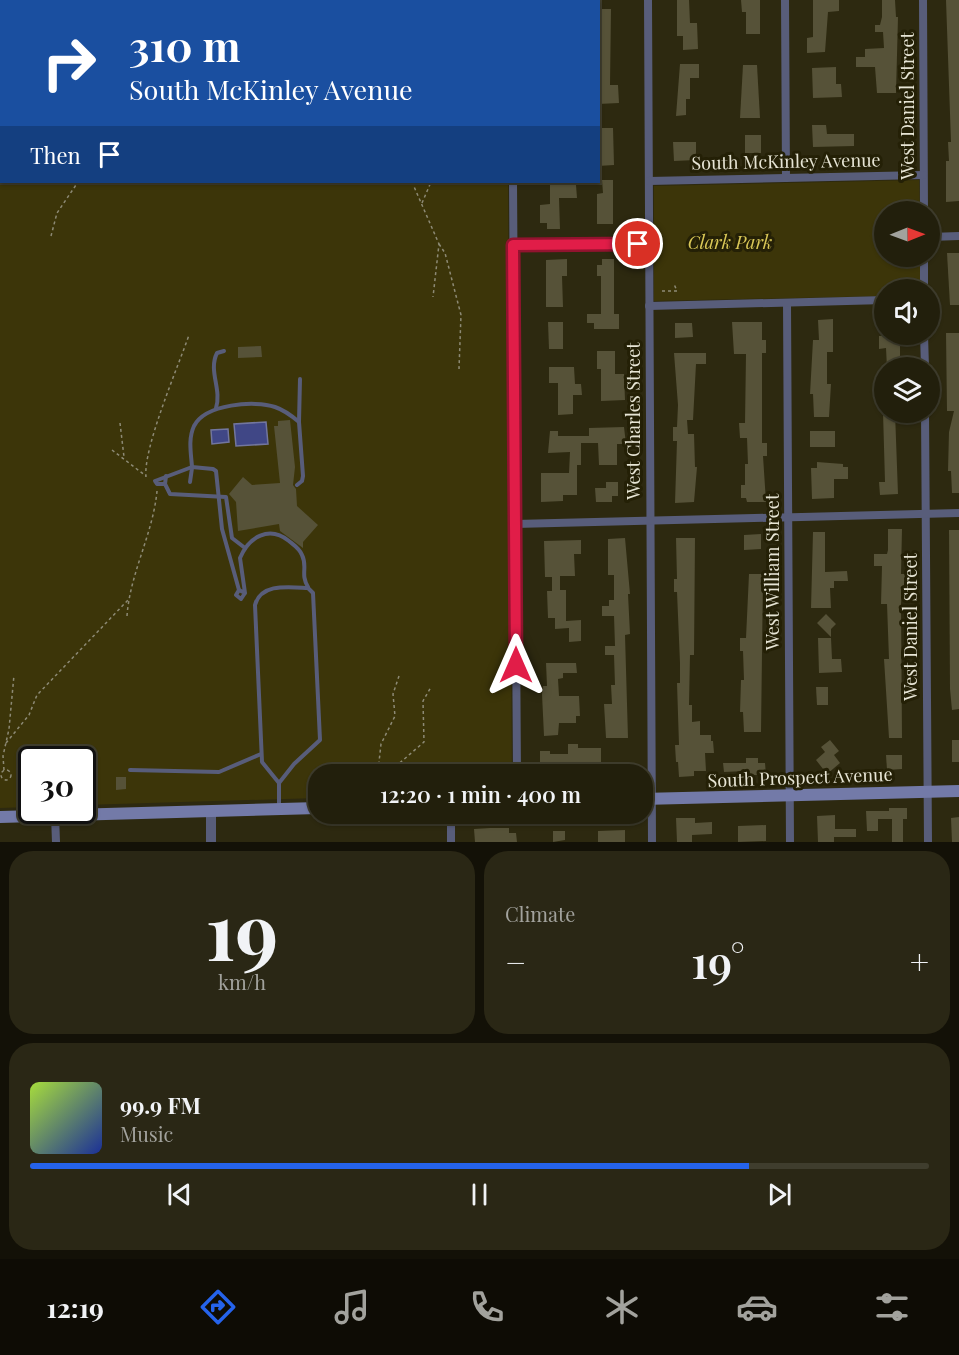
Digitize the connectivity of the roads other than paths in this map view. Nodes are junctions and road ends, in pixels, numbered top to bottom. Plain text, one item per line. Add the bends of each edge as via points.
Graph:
1 (648, 0) edge
2 (785, 0) edge
3 (922, 0) edge
4 (923, 175) junction
5 (786, 178) junction
6 (649, 181) junction
7 (513, 183) edge
8 (924, 201) edge
9 (959, 236) edge
10 (940, 237) edge
11 (649, 244) junction
12 (513, 245) junction
13 (874, 300) edge
14 (787, 303) junction
15 (649, 306) junction
16 (224, 351) dead end
17 (300, 379) dead end
18 (216, 408) junction
19 (299, 422) junction
20 (925, 423) edge
21 (192, 467) junction
22 (166, 476) junction
23 (190, 482) dead end
24 (165, 484) junction
25 (297, 485) dead end
26 (219, 496) junction
27 (959, 513) edge
28 (926, 514) junction
29 (788, 517) junction
30 (651, 520) junction
31 (515, 524) junction
32 (245, 548) junction
33 (308, 588) junction
34 (239, 590) junction
35 (245, 593) junction
36 (261, 754) junction
37 (517, 764) edge
38 (648, 764) edge
39 (130, 770) dead end
40 (279, 783) junction
41 (959, 791) edge
42 (927, 792) junction
43 (790, 795) junction
44 (653, 799) edge
45 (308, 808) edge
46 (279, 809) junction
47 (211, 811) junction
48 (96, 814) edge
49 (18, 816) edge
50 (0, 817) edge
51 (55, 824) edge
52 (451, 824) edge
53 (650, 824) edge
54 (56, 842) edge
55 (212, 842) edge
56 (451, 842) edge
57 (652, 842) edge
58 (790, 842) edge
59 (928, 842) edge

1 - 6 street, West Charles Street
2 - 5 street
3 - 4 street, West Daniel Street
4 - 5 street, South McKinley Avenue
4 - 8 street, West Daniel Street
5 - 6 street, South McKinley Avenue
6 - 11 street, West Charles Street
7 - 12 street
9 - 10 street
11 - 12 street
11 - 15 street, West Charles Street
12 - 31 street
13 - 14 street
14 - 15 street
14 - 29 street, West William Street
15 - 30 street, West Charles Street
16 - 18 lane via 213,360 219,397
17 - 19 lane
18 - 19 lane via 262,404 273,406
18 - 21 lane via 195,423 190,436
19 - 25 lane via 303,476
20 - 28 street, West Daniel Street
21 - 22 lane
21 - 23 lane
21 - 26 lane via 216,471
22 - 24 lane
22 - 24 lane via 155,480
24 - 26 lane via 170,494
26 - 32 lane via 225,497 228,504 232,538
26 - 34 lane via 222,529
27 - 28 street
28 - 29 street
28 - 42 street, West Daniel Street
29 - 30 street
29 - 43 street, West William Street
30 - 31 street
30 - 38 street, West Charles Street
31 - 37 street
32 - 33 lane via 260,535 275,533 283,537 302,554 302,579
32 - 35 lane via 240,558
33 - 36 lane via 264,590 257,596
33 - 40 lane via 313,593 320,740
34 - 35 lane
34 - 35 lane via 237,598
36 - 39 lane via 219,772
36 - 40 lane via 262,762
40 - 46 lane
41 - 42 main road, South Prospect Avenue
42 - 43 main road, South Prospect Avenue
42 - 59 street, West Daniel Street
43 - 44 main road, South Prospect Avenue
43 - 58 street, West William Street
45 - 46 main road
46 - 47 main road
47 - 48 main road
47 - 55 street
49 - 50 main road
51 - 54 street
52 - 56 street
53 - 57 street, West Charles Street

